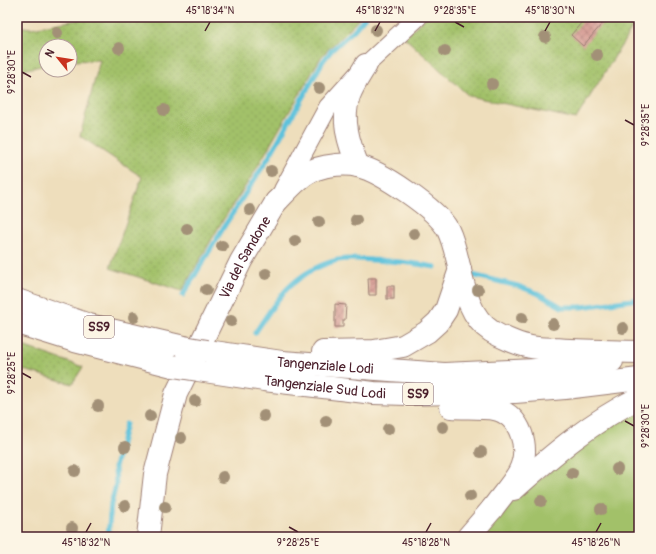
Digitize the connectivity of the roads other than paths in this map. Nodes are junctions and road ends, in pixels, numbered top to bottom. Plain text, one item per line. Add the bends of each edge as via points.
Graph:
1 (418, 17) edge
2 (366, 65) junction
3 (358, 166) junction
4 (276, 202) junction
5 (460, 269) junction
6 (17, 300) edge
7 (17, 323) edge
8 (639, 352) edge
9 (639, 358) edge
10 (282, 362) junction
11 (639, 379) edge
12 (406, 394) junction
13 (639, 398) edge
14 (492, 509) junction
15 (148, 537) edge
16 (468, 537) edge

1 - 2 street, Via del Sandone
2 - 3 main road via 349,96 345,115 348,140
2 - 4 street, Via del Sandone via 328,107
3 - 4 main road via 332,165 315,169 303,176
3 - 5 main road via 383,177 414,197 438,217 453,242
4 - 15 main road, Via del Sandone via 241,261 176,394 155,474
5 - 8 main road via 466,295 475,315 490,331 527,347
5 - 10 main road via 446,310 438,322 427,332 403,346 374,351 297,352
6 - 10 main road, Tangenziale Lodi / SS9, bridge via 89,325 207,351
7 - 12 main road, Tangenziale Sud Lodi / SS9, bridge via 173,366 280,382 374,393
9 - 10 main road, Tangenziale Lodi / SS9 via 557,369 444,374
11 - 12 main road, Tangenziale Sud Lodi / SS9 via 522,392
12 - 14 main road via 440,407 494,409 503,412 516,423 521,432 524,456 520,471
13 - 14 main road via 568,444
14 - 16 main road

